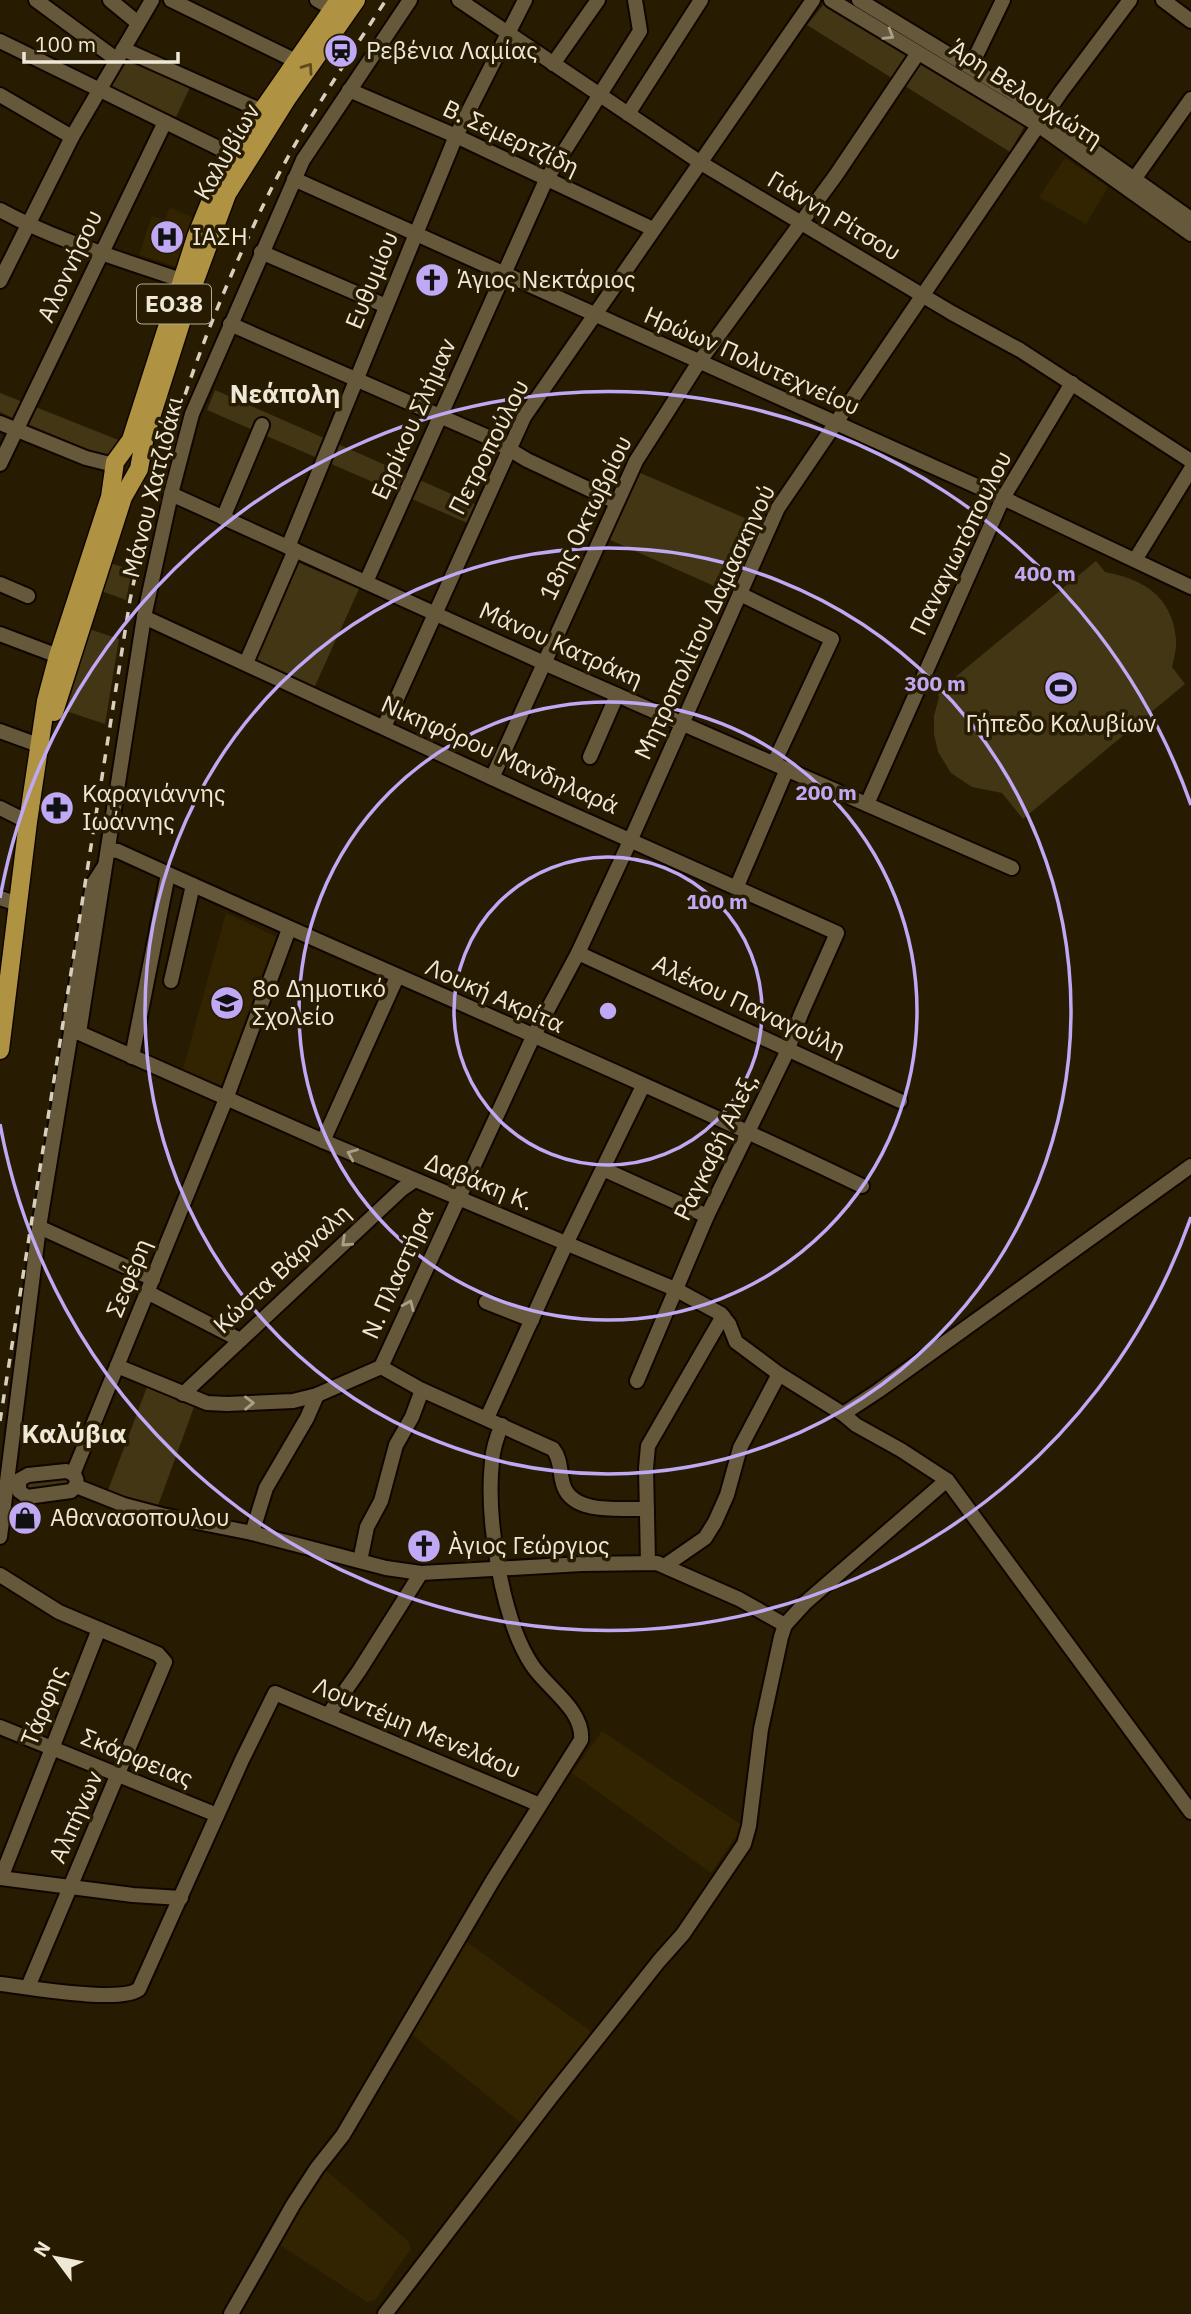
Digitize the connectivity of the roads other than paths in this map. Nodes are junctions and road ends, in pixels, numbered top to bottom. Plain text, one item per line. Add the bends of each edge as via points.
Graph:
1 (36, 0) edge
2 (110, 0) edge
3 (152, 0) edge
4 (171, 0) edge
5 (317, 0) edge
6 (356, 0) edge
7 (410, 0) edge
8 (459, 0) edge
9 (525, 0) edge
10 (598, 0) edge
11 (635, 0) edge
12 (701, 0) edge
13 (813, 0) edge
14 (831, 0) edge
15 (859, 0) edge
16 (1003, 0) edge
17 (1130, 0) edge
18 (1163, 0) edge
19 (336, 4) edge
20 (1191, 21) edge
21 (138, 23) junction
22 (508, 34) junction
23 (0, 41) edge
24 (918, 53) junction
25 (120, 54) junction
26 (296, 61) junction
27 (553, 64) junction
28 (971, 66) junction
29 (99, 89) junction
30 (349, 90) junction
31 (0, 95) edge
32 (600, 95) junction
33 (1191, 99) edge
34 (262, 111) junction
35 (628, 114) junction
36 (1042, 120) junction
37 (165, 122) junction
38 (456, 136) junction
39 (72, 137) junction
40 (240, 159) junction
41 (701, 163) junction
42 (1135, 178) junction
43 (294, 179) junction
44 (547, 180) junction
45 (0, 210) edge
46 (1189, 213) edge
47 (802, 223) junction
48 (27, 225) junction
49 (653, 229) junction
50 (1191, 233) edge
51 (415, 234) junction
52 (102, 252) junction
53 (261, 252) junction
54 (503, 275) junction
55 (181, 280) junction
56 (0, 281) edge
57 (923, 295) junction
58 (386, 306) junction
59 (594, 315) junction
60 (230, 324) junction
61 (699, 362) junction
62 (357, 380) junction
63 (1072, 383) junction
64 (440, 416) junction
65 (0, 423) edge
66 (834, 424) junction
67 (261, 425) dead end
68 (16, 430) junction
69 (509, 449) junction
70 (1191, 461) edge
71 (116, 463) junction
72 (0, 464) edge
73 (138, 469) junction
74 (1191, 469) edge
75 (171, 494) junction
76 (1003, 498) junction
77 (616, 502) junction
78 (223, 518) junction
79 (292, 549) junction
80 (1135, 560) junction
81 (366, 582) junction
82 (0, 584) edge
83 (1191, 587) edge
84 (740, 594) junction
85 (28, 596) dead end
86 (434, 613) junction
87 (144, 617) junction
88 (0, 634) edge
89 (58, 656) junction
90 (246, 663) junction
91 (544, 663) junction
92 (617, 695) junction
93 (683, 724) junction
94 (384, 727) junction
95 (0, 731) edge
96 (41, 746) junction
97 (590, 757) dead end
98 (780, 766) junction
99 (492, 778) junction
100 (867, 804) junction
101 (0, 808) edge
102 (28, 822) junction
103 (631, 839) junction
104 (108, 857) junction
105 (1012, 868) dead end
106 (168, 874) junction
107 (193, 886) junction
108 (737, 886) junction
109 (0, 898) edge
110 (18, 904) junction
111 (289, 929) junction
112 (837, 933) joint
113 (6, 941) edge
114 (578, 953) junction
115 (397, 977) junction
116 (171, 981) dead end
117 (75, 1032) junction
118 (533, 1037) junction
119 (788, 1048) junction
120 (0, 1050) edge
121 (132, 1057) junction
122 (643, 1086) junction
123 (226, 1099) junction
124 (900, 1101) dead end
125 (748, 1131) junction
126 (323, 1142) junction
127 (1191, 1166) edge
128 (603, 1169) junction
129 (415, 1180) junction
130 (862, 1185) dead end
131 (458, 1197) junction
132 (708, 1216) junction
133 (39, 1227) junction
134 (567, 1242) junction
135 (150, 1285) junction
136 (675, 1289) junction
137 (486, 1302) dead end
138 (723, 1316) junction
139 (531, 1320) junction
140 (240, 1340) junction
141 (117, 1366) junction
142 (381, 1367) junction
143 (779, 1374) junction
144 (637, 1381) dead end
145 (422, 1390) junction
146 (183, 1394) junction
147 (317, 1395) junction
148 (843, 1413) junction
149 (487, 1418) junction
150 (502, 1425) junction
151 (74, 1480) junction
152 (947, 1480) junction
153 (8, 1490) edge
154 (647, 1509) junction
155 (252, 1533) junction
156 (0, 1537) edge
157 (360, 1561) junction
158 (648, 1562) junction
159 (666, 1565) junction
160 (500, 1569) junction
161 (421, 1573) junction
162 (0, 1575) edge
163 (785, 1625) junction
164 (99, 1629) junction
165 (328, 1715) junction
166 (0, 1727) edge
167 (52, 1747) junction
168 (119, 1774) junction
169 (540, 1805) junction
170 (1191, 1812) edge
171 (217, 1815) junction
172 (1, 1878) edge
173 (70, 1887) junction
174 (181, 1898) junction
175 (0, 1984) edge
176 (28, 1987) junction
177 (231, 2314) edge
178 (385, 2314) edge

1 - 25 street
2 - 21 street
3 - 21 street
4 - 26 street
5 - 19 street
40 -> 6 main road, Καλυβίων / ΕΟ38
7 - 30 street, Μάνου Χατζιδάκι
8 - 22 street, Γιάννη Ρίτσου
9 - 22 street, Ευθυμίου
10 - 27 street
11 - 32 street, Ερρίκου Σλήμαν via 640,31
12 - 35 street
13 - 41 street, Πετροπούλου
14 -> 24 street, Άρη Βελουχιώτη
15 - 28 street, Άρη Βελουχιώτη
16 - 28 street
17 - 36 street, Μητροπολίτου Δαμασκηνού
18 - 20 street
19 - 26 main road, Καλυβίων / ΕΟ38
21 - 25 street
22 - 27 street, Γιάννη Ρίτσου
22 - 38 street, Ευθυμίου
23 - 29 street
24 - 36 street, Άρη Βελουχιώτη
24 - 47 street, 18ης Οκτωβρίου
25 - 29 street
25 - 34 street
26 - 34 main road, Καλυβίων / ΕΟ38
27 - 32 street, Γιάννη Ρίτσου
28 - 36 street, Άρη Βελουχιώτη
29 - 37 street
29 - 39 street
30 - 38 street, Β. Σεμερτζίδη
30 - 43 street, Μάνου Χατζιδάκι
31 - 39 street
32 - 35 street, Γιάννη Ρίτσου
32 - 44 street, Ερρίκου Σλήμαν
33 - 42 street
34 - 40 main road, Καλυβίων / ΕΟ38
35 - 41 street, Γιάννη Ρίτσου
36 - 42 street, Άρη Βελουχιώτη
36 - 50 street, Άρη Βελουχιώτη
36 - 57 street, Μητροπολίτου Δαμασκηνού
37 - 40 street
37 - 52 street, Αλοννήσου
38 - 44 street, Β. Σεμερτζίδη
38 - 51 street, Ευθυμίου
39 - 48 street
40 - 55 main road, Καλυβίων / ΕΟ38 via 205,212
40 - 73 main road, Καλυβίων / ΕΟ38 via 203,255
41 - 47 street, Γιάννη Ρίτσου
41 - 49 street, Πετροπούλου
42 - 46 street, Άρη Βελουχιώτη
43 - 51 street, Ηρώων Πολυτεχνείου
43 - 53 street, Μάνου Χατζιδάκι
44 - 49 street, Β. Σεμερτζίδη
44 - 54 street, Ερρίκου Σλήμαν
45 - 48 street
47 - 57 street, Γιάννη Ρίτσου
47 - 61 street, 18ης Οκτωβρίου
48 - 52 street
48 - 56 street
49 - 59 street, Πετροπούλου
51 - 54 street, Ηρώων Πολυτεχνείου
51 - 58 street, Ευθυμίου
52 - 55 street
52 - 68 street, Αλοννήσου
53 - 58 street
53 - 60 street, Μάνου Χατζιδάκι
54 - 59 street, Ηρώων Πολυτεχνείου
54 - 64 street, Ερρίκου Σλήμαν
55 - 71 main road, Καλυβίων / ΕΟ38 via 132,436
57 - 63 street, Γιάννη Ρίτσου
57 - 66 street, Μητροπολίτου Δαμασκηνού
58 - 62 street, Ευθυμίου
59 - 61 street, Ηρώων Πολυτεχνείου
59 - 69 street, Πετροπούλου via 530,407
60 - 62 street
60 - 75 street, Μάνου Χατζιδάκι via 192,414
61 - 66 street, Ηρώων Πολυτεχνείου
61 - 77 street, 18ης Οκτωβρίου via 636,461
62 - 64 street
62 - 79 street, Ευθυμίου
63 - 70 street, Γιάννη Ρίτσου
63 - 76 street, Παναγιωτόπουλου
64 - 69 street
64 - 81 street, Ερρίκου Σλήμαν
65 - 68 street
66 - 76 street, Ηρώων Πολυτεχνείου
66 - 84 street, Μητροπολίτου Δαμασκηνού via 783,499
67 - 78 street
68 - 71 street via 95,461
68 - 72 street, Αλοννήσου
69 - 77 street
69 - 86 street, Πετροπούλου
71 - 73 main road via 117,474 123,478 132,477
71 - 89 main road, Καλυβίων / ΕΟ38 via 110,497
73 - 96 main road, Καλυβίων / ΕΟ38 via 123,497
74 - 80 street
75 - 78 street, Μάνου Κατράκη
75 - 87 street, Μάνου Χατζιδάκι
76 - 80 street, Ηρώων Πολυτεχνείου
76 - 100 street, Παναγιωτόπουλου
77 - 91 street, 18ης Οκτωβρίου
78 - 79 street, Μάνου Κατράκη
79 - 81 street, Μάνου Κατράκη
79 - 90 street, Ευθυμίου
80 - 83 street, Ηρώων Πολυτεχνείου
81 - 86 street, Μάνου Κατράκη
82 - 85 street
84 - 93 street, Μητροπολίτου Δαμασκηνού
84 - 98 street via 832,639
86 - 91 street, Μάνου Κατράκη
86 - 94 street, Πετροπούλου
87 - 90 street, Νικηφόρου Μανδηλαρά
87 - 104 street, Μάνου Χατζιδάκι
88 - 89 street
89 - 96 main road, Καλυβίων / ΕΟ38
90 - 94 street, Νικηφόρου Μανδηλαρά
91 - 92 street, Μάνου Κατράκη
91 - 99 street, 18ης Οκτωβρίου
92 - 93 street, Μάνου Κατράκη
92 - 97 street
93 - 98 street, Μάνου Κατράκη
93 - 103 street, Μητροπολίτου Δαμασκηνού
94 - 99 street, Νικηφόρου Μανδηλαρά
95 - 96 street
96 - 102 main road, Καλυβίων / ΕΟ38
98 - 100 street, Μάνου Κατράκη
98 - 108 street
99 - 103 street, Νικηφόρου Μανδηλαρά
100 - 105 street, Μάνου Κατράκη
101 - 102 street
102 - 110 main road, Καλυβίων / ΕΟ38
103 - 108 street, Νικηφόρου Μανδηλαρά
103 - 114 street, Μητροπολίτου Δαμασκηνού
104 - 106 street, Λουκή Ακρίτα via 118,851
104 - 117 street, Μάνου Χατζιδάκι
106 - 107 street, Λουκή Ακρίτα
106 - 121 street
107 - 111 street, Λουκή Ακρίτα
107 - 116 street
108 - 112 street, Νικηφόρου Μανδηλαρά
109 - 110 street
110 - 113 main road, Καλυβίων / ΕΟ38
111 - 115 street, Λουκή Ακρίτα
111 - 123 street, Σεφέρη
112 - 119 street, Ραγκαβή Αλεξ,
113 - 120 main road, Καλυβίων / ΕΟ38
114 - 118 street, Μητροπολίτου Δαμασκηνού
114 - 119 street, Αλέκου Παναγούλη
115 - 118 street, Λουκή Ακρίτα
115 - 126 street
117 - 121 street, Δαβάκη Κ.
117 - 133 street, Μάνου Χατζιδάκι
118 - 122 street, Λουκή Ακρίτα
118 - 131 street, Μητροπολίτου Δαμασκηνού
119 - 124 street, Αλέκου Παναγούλη
119 - 125 street, Ραγκαβή Αλεξ,
121 - 123 street, Δαβάκη Κ.
122 - 125 street, Λουκή Ακρίτα
122 - 128 street
123 - 126 street, Δαβάκη Κ.
123 - 135 street, Σεφέρη
125 - 130 street, Λουκή Ακρίτα
125 - 132 street, Ραγκαβή Αλεξ,
129 -> 126 street, Δαβάκη Κ.
127 - 148 street
128 - 132 street
128 - 134 street
129 - 131 street, Δαβάκη Κ.
129 -> 140 street, Κώστα Βάρναλη
131 - 134 street, Δαβάκη Κ.
142 -> 131 street, Ν. Πλαστήρα
132 - 136 street, Ραγκαβή Αλεξ,
133 - 135 street
133 - 153 street, Μάνου Χατζιδάκι
134 - 136 street, Δαβάκη Κ.
134 - 139 street
135 - 140 street
135 - 141 street, Σεφέρη
136 - 138 street, Δαβάκη Κ.
136 - 144 street, Ραγκαβή Αλεξ,
137 - 139 street
138 - 143 street, Δαβάκη Κ. via 736,1342
138 - 154 street via 648,1446
139 - 149 street
140 - 146 street, Κώστα Βάρναλη
141 - 146 street
141 - 151 street, Σεφέρη
142 - 145 street
142 - 147 street
143 - 148 street, Δαβάκη Κ.
143 - 159 street via 740,1448 727,1495 705,1538
145 - 149 street
145 - 157 street via 396,1445 382,1502 367,1527
146 -> 147 street via 216,1404 272,1403
147 - 155 street via 266,1488
148 - 152 street, Δαβάκη Κ.
149 - 150 street
150 - 154 street via 553,1449 567,1493 580,1504
150 - 160 street via 491,1478
151 - 153 street via 68,1492 31,1497
151 - 153 street via 66,1471 25,1476
151 - 155 street via 137,1509
152 - 163 street
152 - 170 street
153 - 156 street, Μάνου Χατζιδάκι
154 - 158 street
155 - 157 street
157 - 161 street
158 - 159 street
158 - 160 street
159 - 163 street
160 - 161 street
160 - 169 street via 508,1611 532,1665 569,1708 582,1735 578,1749
161 - 165 street
162 - 164 street via 60,1612
163 - 178 street via 761,1729 744,1844 683,1934 551,2096
164 - 167 street, Τάρφης
164 - 168 street, Αλπήνων via 158,1654 165,1662
165 - 169 street, Λουντέμη Μενελάου
165 - 171 street, Λουντέμη Μενελάου via 275,1693
166 - 167 street, Σκάρφειας
167 - 168 street, Σκάρφειας
167 - 172 street, Τάρφης
168 - 171 street, Σκάρφειας
168 - 173 street, Αλπήνων
169 - 177 street via 343,2135 293,2205
171 - 174 street
172 - 173 street
173 - 174 street
173 - 176 street, Αλπήνων
174 - 176 street via 133,1994
175 - 176 street

